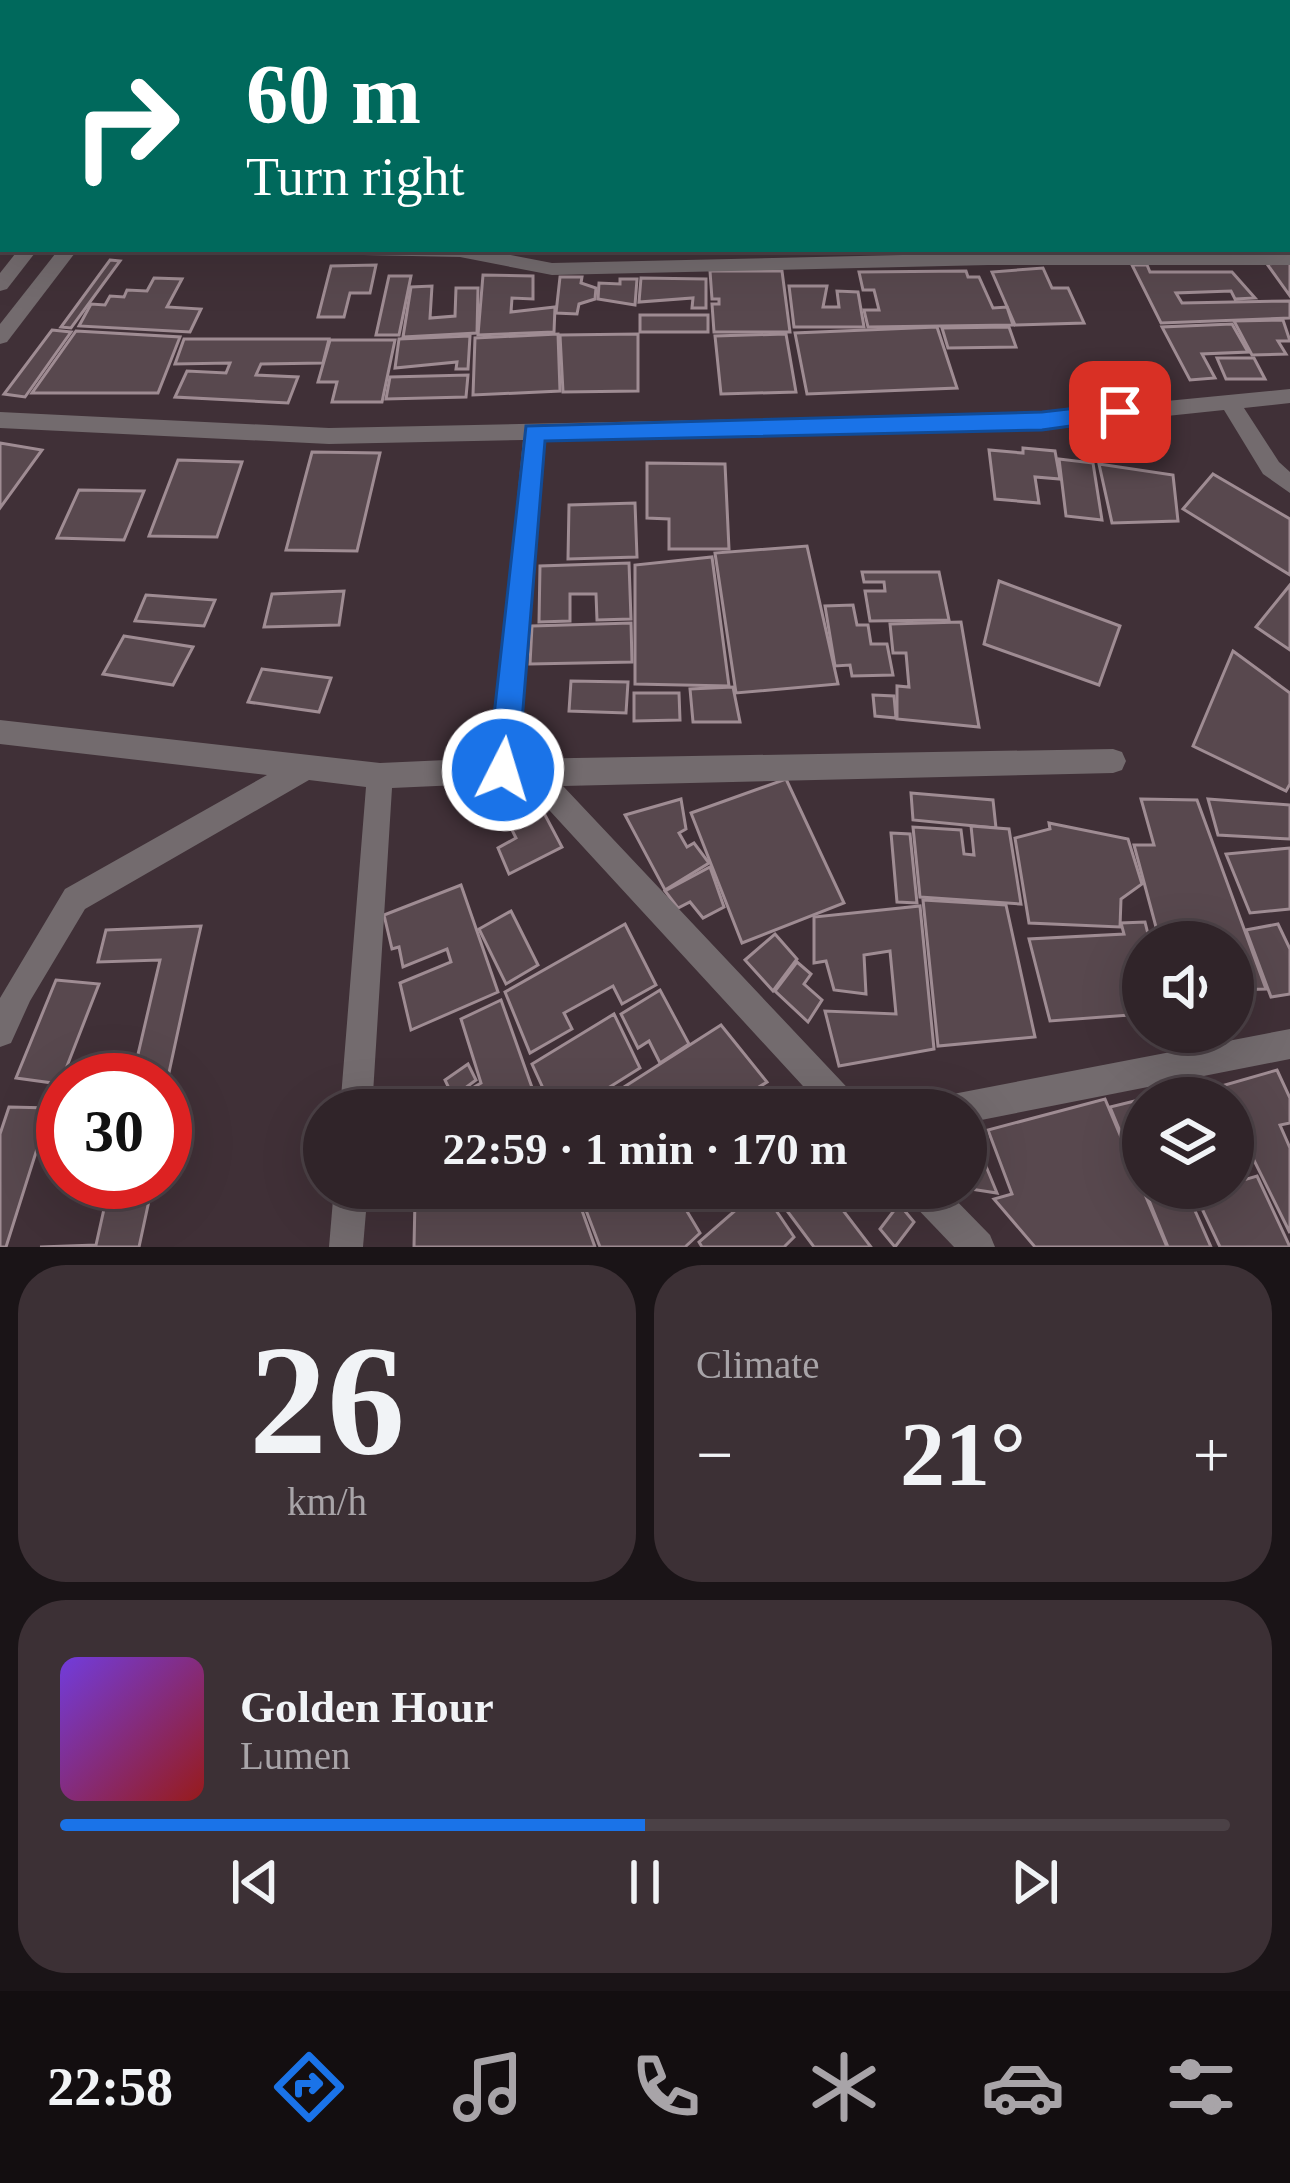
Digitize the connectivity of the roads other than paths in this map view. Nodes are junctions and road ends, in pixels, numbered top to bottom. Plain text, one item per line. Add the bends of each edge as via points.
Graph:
1 (27, 252) edge
2 (67, 252) edge
3 (465, 252) edge
4 (1290, 259) edge
5 (0, 285) edge
6 (0, 337) edge
7 (1290, 396) edge
8 (1229, 401) junction
9 (0, 420) edge
10 (534, 432) junction
11 (1290, 484) edge
12 (0, 732) edge
13 (1113, 761) dead end
14 (308, 767) junction
15 (503, 770) junction
16 (534, 774) junction
17 (380, 776) junction
18 (0, 1032) edge
19 (1290, 1044) edge
20 (358, 1089) edge
21 (827, 1089) edge
22 (987, 1103) edge
23 (349, 1209) edge
24 (941, 1209) edge
25 (346, 1247) edge
26 (978, 1247) edge

1 - 5 street
2 - 6 street
3 - 4 street via 553,269
7 - 8 street
8 - 10 street via 1042,421
8 - 11 street
9 - 10 street via 329,436
10 - 15 street
12 - 14 street
13 - 16 street
14 - 17 street
14 - 18 street via 75,899
15 - 16 street
15 - 17 street
16 - 21 street
17 - 20 street
19 - 22 street
23 - 25 street
24 - 26 street

